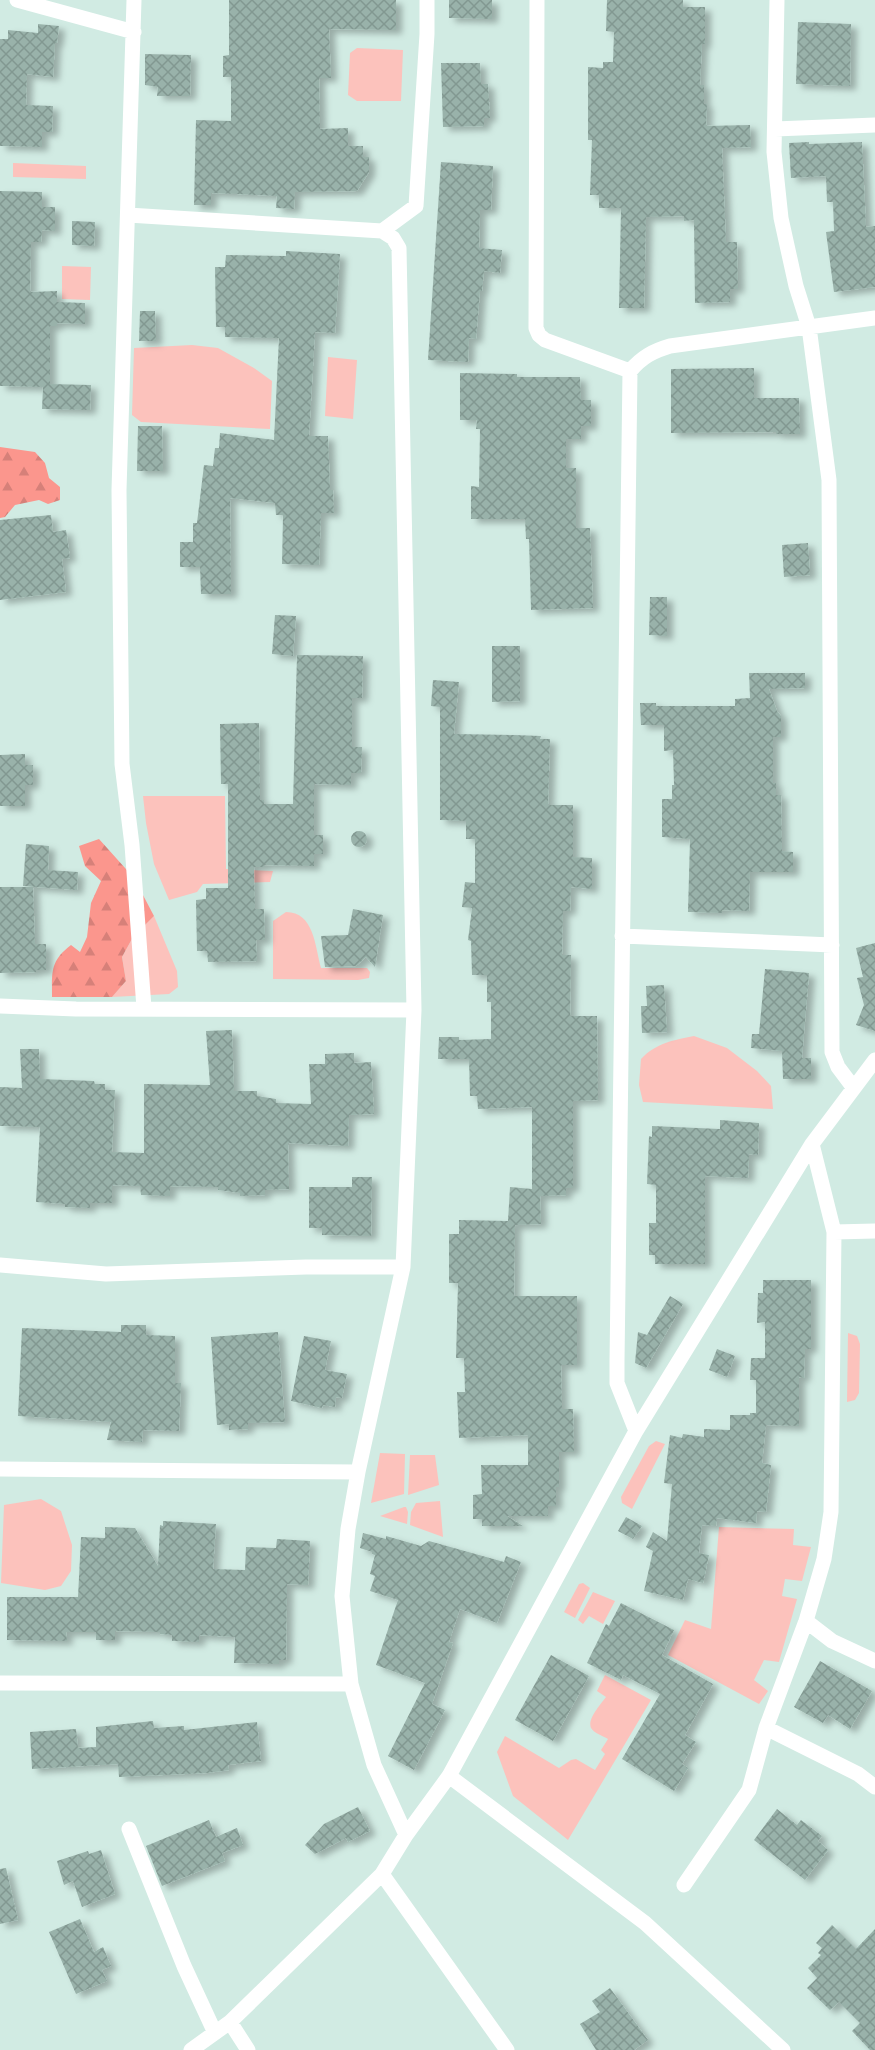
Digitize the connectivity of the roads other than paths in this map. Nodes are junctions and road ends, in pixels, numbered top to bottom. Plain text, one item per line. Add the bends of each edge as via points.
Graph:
1 (17, 0) edge
2 (134, 0) edge
3 (427, 0) edge
4 (537, 0) edge
5 (777, 0) edge
6 (134, 32) junction
7 (875, 125) edge
8 (775, 129) junction
9 (128, 215) junction
10 (382, 231) junction
11 (875, 318) edge
12 (809, 327) junction
13 (630, 371) junction
14 (622, 936) junction
15 (832, 945) junction
16 (0, 1006) edge
17 (144, 1008) junction
18 (414, 1010) junction
19 (875, 1060) edge
20 (853, 1087) junction
21 (812, 1144) junction
22 (875, 1231) edge
23 (834, 1232) junction
24 (0, 1265) edge
25 (403, 1267) junction
26 (636, 1431) junction
27 (0, 1469) edge
28 (358, 1472) junction
29 (806, 1621) junction
30 (875, 1661) edge
31 (0, 1683) edge
32 (351, 1684) junction
33 (766, 1728) junction
34 (449, 1776) junction
35 (875, 1788) edge
36 (129, 1829) dead end
37 (406, 1835) junction
38 (382, 1874) junction
39 (684, 1885) dead end
40 (230, 2022) junction
41 (215, 2033) junction
42 (192, 2050) edge
43 (248, 2050) edge
44 (507, 2050) edge
45 (783, 2050) edge

1 - 6 street
2 - 6 street
3 - 10 street via 416,206
4 - 13 street via 536,328 545,340
5 - 8 street
6 - 9 street
7 - 8 street
8 - 12 street via 781,218
9 - 10 street
9 - 17 street via 119,490 122,764
10 - 18 street via 399,248
11 - 12 street
12 - 13 street via 670,346 651,352
12 - 15 street via 829,480
13 - 14 street
14 - 15 street
14 - 26 street via 617,1383
15 - 20 street via 832,1052
16 - 17 street
17 - 18 street
18 - 25 street
19 - 20 street
20 - 21 street
21 - 23 street
21 - 26 street
22 - 23 street
23 - 29 street via 831,1512 824,1559
24 - 25 street via 106,1274
25 - 28 street
26 - 34 street
27 - 28 street
28 - 32 street via 342,1596
29 - 30 street via 832,1641
29 - 33 street
31 - 32 street
32 - 37 street via 374,1765
33 - 35 street via 858,1774
33 - 39 street via 749,1790
34 - 37 street
34 - 45 street via 645,1923
36 - 41 street
37 - 38 street
38 - 40 street
38 - 44 street
40 - 41 street
40 - 43 street
41 - 42 street

